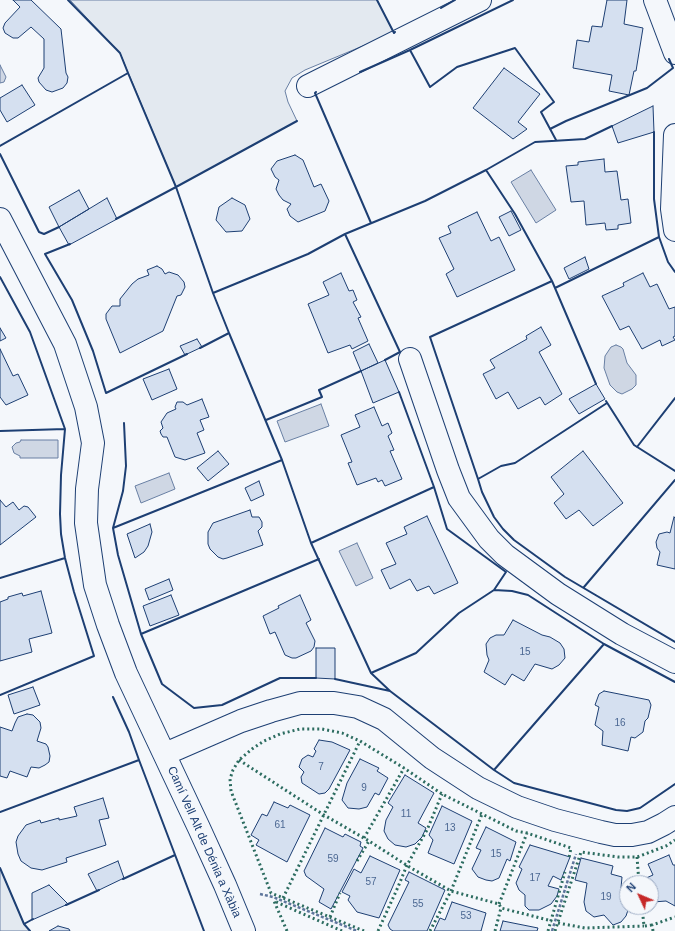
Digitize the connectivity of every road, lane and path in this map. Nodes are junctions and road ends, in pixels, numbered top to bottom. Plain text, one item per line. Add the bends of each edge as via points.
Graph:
1 (480, 0) edge
2 (655, 0) edge
3 (675, 53) edge
4 (308, 86) dead end
5 (675, 136) edge
6 (0, 219) edge
7 (675, 230) edge
8 (410, 359) dead end
9 (675, 662) edge
10 (165, 754) junction
11 (675, 817) edge
12 (584, 829) junction
13 (225, 885) junction
14 (244, 931) edge
15 (357, 931) edge
16 (552, 931) edge

1 - 4 street
2 - 3 street
5 - 7 street via 672,209
6 - 10 street, Camí Vell Alt de Dénia a Xàbia via 64,344 86,407 93,443 86,523 95,585 126,673
8 - 9 street via 459,498 489,539 505,556 558,594 622,634
10 - 12 street, Camí Vell Alt de Dénia a Xàbia via 241,721 300,703 334,703 358,707 384,719 432,758 478,788 517,807
10 - 13 street, Camí Vell Alt de Dénia a Xàbia
11 - 12 street, Camí Vell Alt de Dénia a Xàbia via 648,832 632,835 615,835
12 - 16 path
13 - 14 street, Camí Vell Alt de Dénia a Xàbia
13 - 15 path via 273,897

